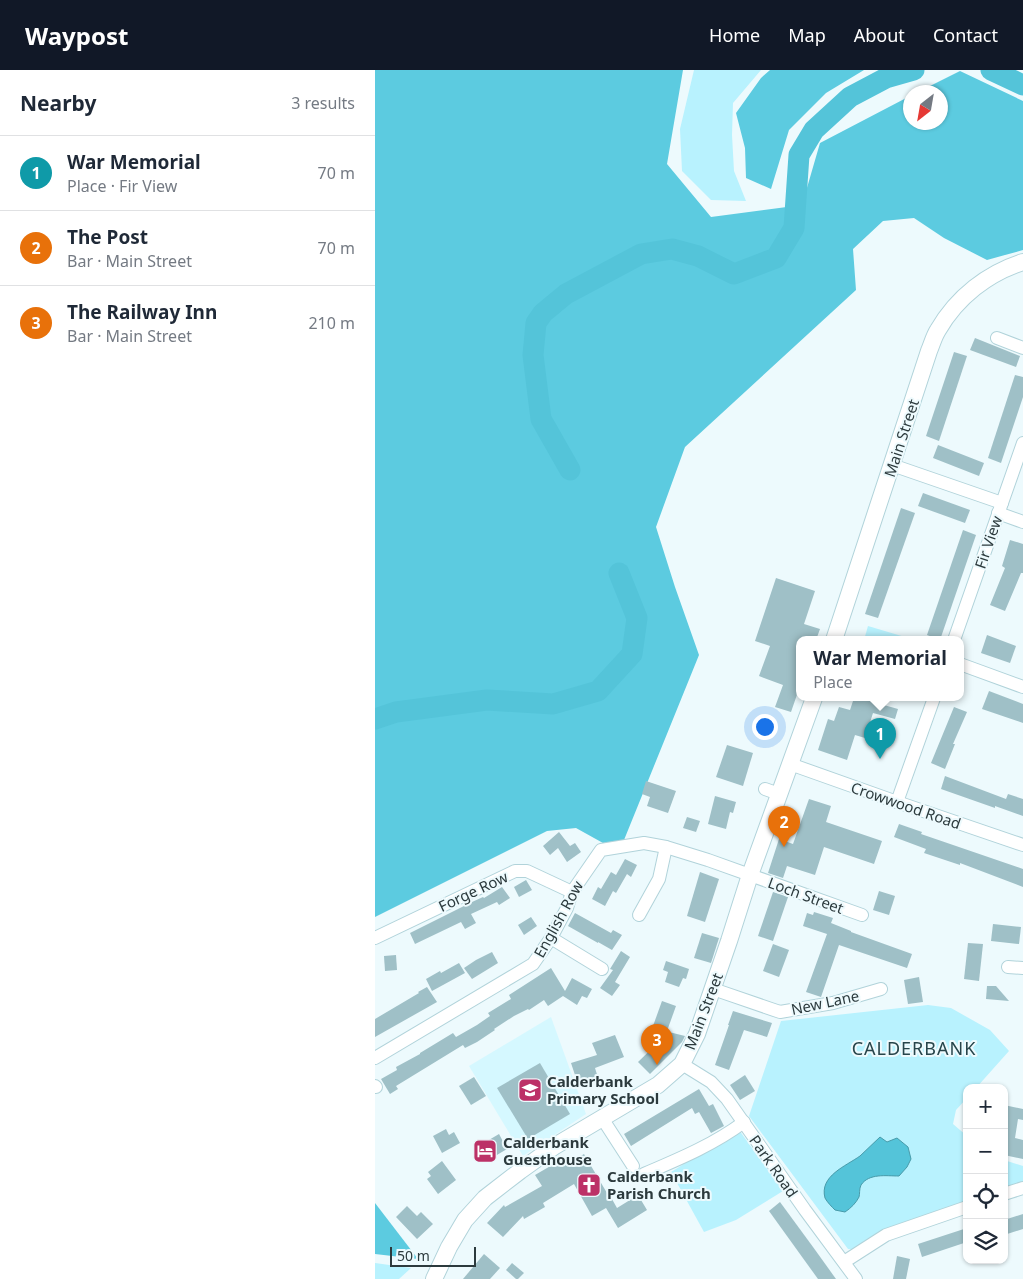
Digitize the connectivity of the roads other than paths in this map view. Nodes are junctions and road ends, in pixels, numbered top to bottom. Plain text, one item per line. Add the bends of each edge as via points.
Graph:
1 (1019, 265) edge
2 (997, 338) dead end
3 (1023, 348) edge
4 (1023, 443) edge
5 (892, 465) junction
6 (1000, 508) junction
7 (1023, 522) edge
8 (835, 636) edge
9 (955, 636) edge
10 (964, 665) edge
11 (1023, 687) edge
12 (813, 701) edge
13 (933, 701) edge
14 (790, 764) junction
15 (897, 802) junction
16 (1023, 845) edge
17 (666, 847) junction
18 (750, 875) junction
19 (572, 892) junction
20 (639, 915) dead end
21 (862, 915) dead end
22 (375, 938) edge
23 (551, 938) junction
24 (1007, 967) dead end
25 (1023, 968) edge
26 (602, 970) dead end
27 (881, 989) dead end
28 (713, 990) junction
29 (375, 1058) edge
30 (682, 1064) junction
31 (602, 1118) junction
32 (744, 1122) junction
33 (633, 1166) dead end
34 (644, 1174) dead end
35 (1023, 1188) edge
36 (1008, 1193) edge
37 (963, 1208) edge
38 (844, 1262) junction
39 (434, 1279) edge
40 (856, 1279) edge

1 - 5 main road, Main Street via 983,280 962,298 937,331
2 - 3 street
4 - 6 street, Fir View
5 - 6 street
5 - 8 main road, Main Street
6 - 7 street
6 - 9 street, Fir View
10 - 11 street
12 - 14 main road, Main Street
13 - 15 street
14 - 15 street, Crowwood Road
14 - 18 main road, Main Street via 772,792
15 - 16 street, Crowwood Road
17 - 18 street, English Row
17 - 19 street, English Row via 644,843 601,850
17 - 20 street via 659,879
18 - 21 street, Loch Street
18 - 28 main road, Main Street
19 - 22 street, Forge Row via 527,871 515,871
19 - 23 street, English Row
23 - 26 street
23 - 29 street, English Row via 533,964
24 - 25 street
27 - 28 street, New Lane via 833,1003 780,1012
28 - 30 main road, Main Street
30 - 31 main road, Main Street via 658,1085
30 - 32 street, Park Road via 711,1082
31 - 33 street
31 - 39 main road, Main Street via 555,1146 485,1198 465,1220
32 - 34 street via 686,1156
32 - 38 street, Park Road
35 - 36 street
37 - 38 street via 886,1235
38 - 40 street, Park Road

